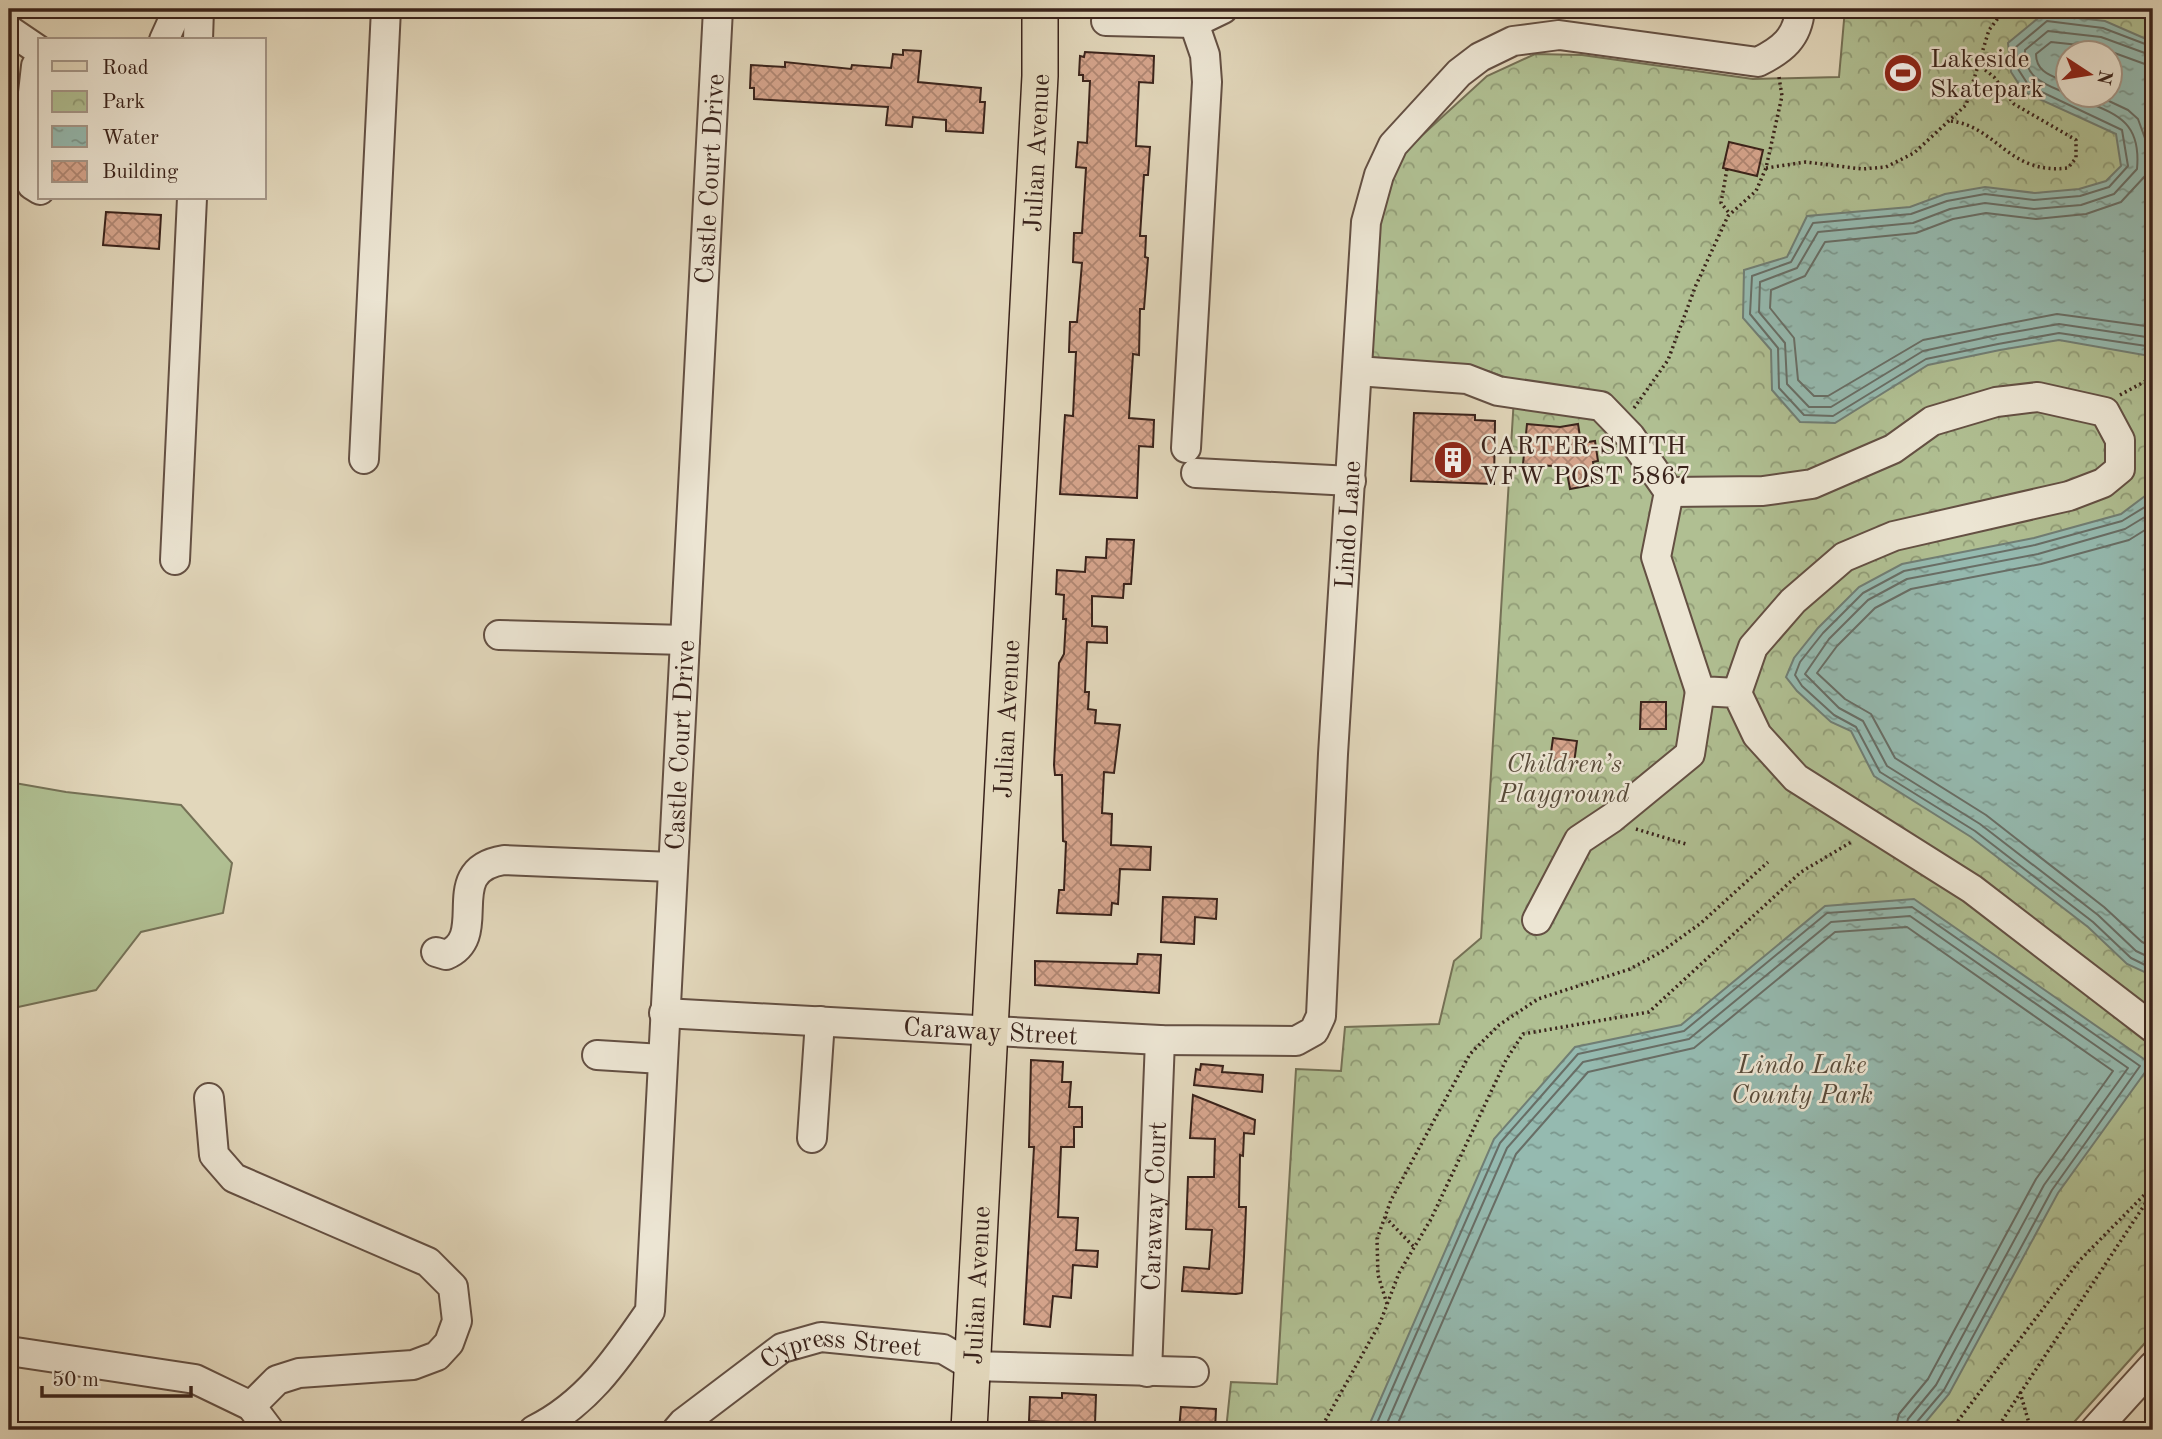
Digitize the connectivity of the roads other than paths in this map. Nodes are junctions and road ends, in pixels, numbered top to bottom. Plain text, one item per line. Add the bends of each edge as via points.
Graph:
1 (178, 9) edge
2 (200, 9) edge
3 (386, 9) edge
4 (718, 9) edge
5 (1040, 9) edge
6 (1223, 9) edge
7 (1800, 11) edge
8 (1106, 21) dead end
9 (1194, 23) junction
10 (9, 30) edge
11 (165, 38) edge
12 (198, 38) edge
13 (38, 50) edge
14 (38, 62) edge
15 (38, 189) edge
16 (192, 200) edge
17 (1357, 371) junction
18 (364, 458) dead end
19 (1351, 481) junction
20 (1669, 492) junction
21 (175, 560) dead end
22 (499, 635) dead end
23 (685, 640) junction
24 (1700, 691) junction
25 (1737, 693) junction
26 (672, 867) junction
27 (1537, 920) dead end
28 (436, 952) dead end
29 (664, 1013) junction
30 (820, 1021) junction
31 (2153, 1028) edge
32 (988, 1029) junction
33 (1314, 1031) joint
34 (1160, 1040) junction
35 (597, 1055) dead end
36 (662, 1059) junction
37 (209, 1098) dead end
38 (812, 1138) dead end
39 (9, 1351) edge
40 (972, 1366) junction
41 (2153, 1366) edge
42 (1147, 1372) junction
43 (1194, 1372) dead end
44 (251, 1406) junction
45 (269, 1430) edge
46 (534, 1430) edge
47 (677, 1430) edge
48 (969, 1430) edge
49 (2095, 1430) edge

1 - 11 street
2 - 12 street
3 - 18 street
4 - 23 street, Castle Court Drive
5 - 32 main road, Julian Avenue
6 - 9 street
7 - 17 street, Lindo Lane via 1796,33 1775,54 1758,62 1559,35 1513,41 1479,57 1393,145 1379,175 1366,222
8 - 9 street
9 - 19 street via 1205,55 1207,82 1191,461
10 - 13 street
14 - 15 street via 26,155 28,177
16 - 21 street
17 - 19 street, Lindo Lane
17 - 20 street via 1467,379 1498,391 1601,406 1630,436
19 - 33 street, Lindo Lane via 1321,1016
20 - 24 street via 1656,557
20 - 25 street via 1763,491 1812,484 1893,449 1932,421 1996,402 2038,397 2105,412 2120,440 2119,469 2103,483 2069,496 1894,536 1844,557 1793,601 1753,647
22 - 23 street
23 - 26 street, Castle Court Drive
24 - 25 street
24 - 27 street via 1690,754 1579,840
25 - 31 street via 1756,735 1796,778 1972,889
26 - 28 street via 485,863 471,878 465,939 458,950 446,955
26 - 29 street, Castle Court Drive
29 - 30 street, Caraway Street
29 - 36 street, Castle Court Drive
30 - 32 street, Caraway Street
30 - 38 street
32 - 34 street, Caraway Street
32 - 40 main road, Julian Avenue
33 - 34 street, Caraway Street via 1296,1041
34 - 42 street, Caraway Court
35 - 36 street
36 - 46 street, Castle Court Drive via 650,1311 606,1376 559,1418
37 - 44 street via 214,1154 234,1178 428,1262 453,1287 457,1321 449,1343 437,1356 414,1365 299,1373 277,1380
39 - 44 street via 195,1379
40 - 42 street, Cypress Street
40 - 47 street, Cypress Street via 943,1349 821,1337 782,1348
40 - 48 main road, Julian Avenue
41 - 49 street
42 - 43 street, Cypress Street
44 - 45 street

